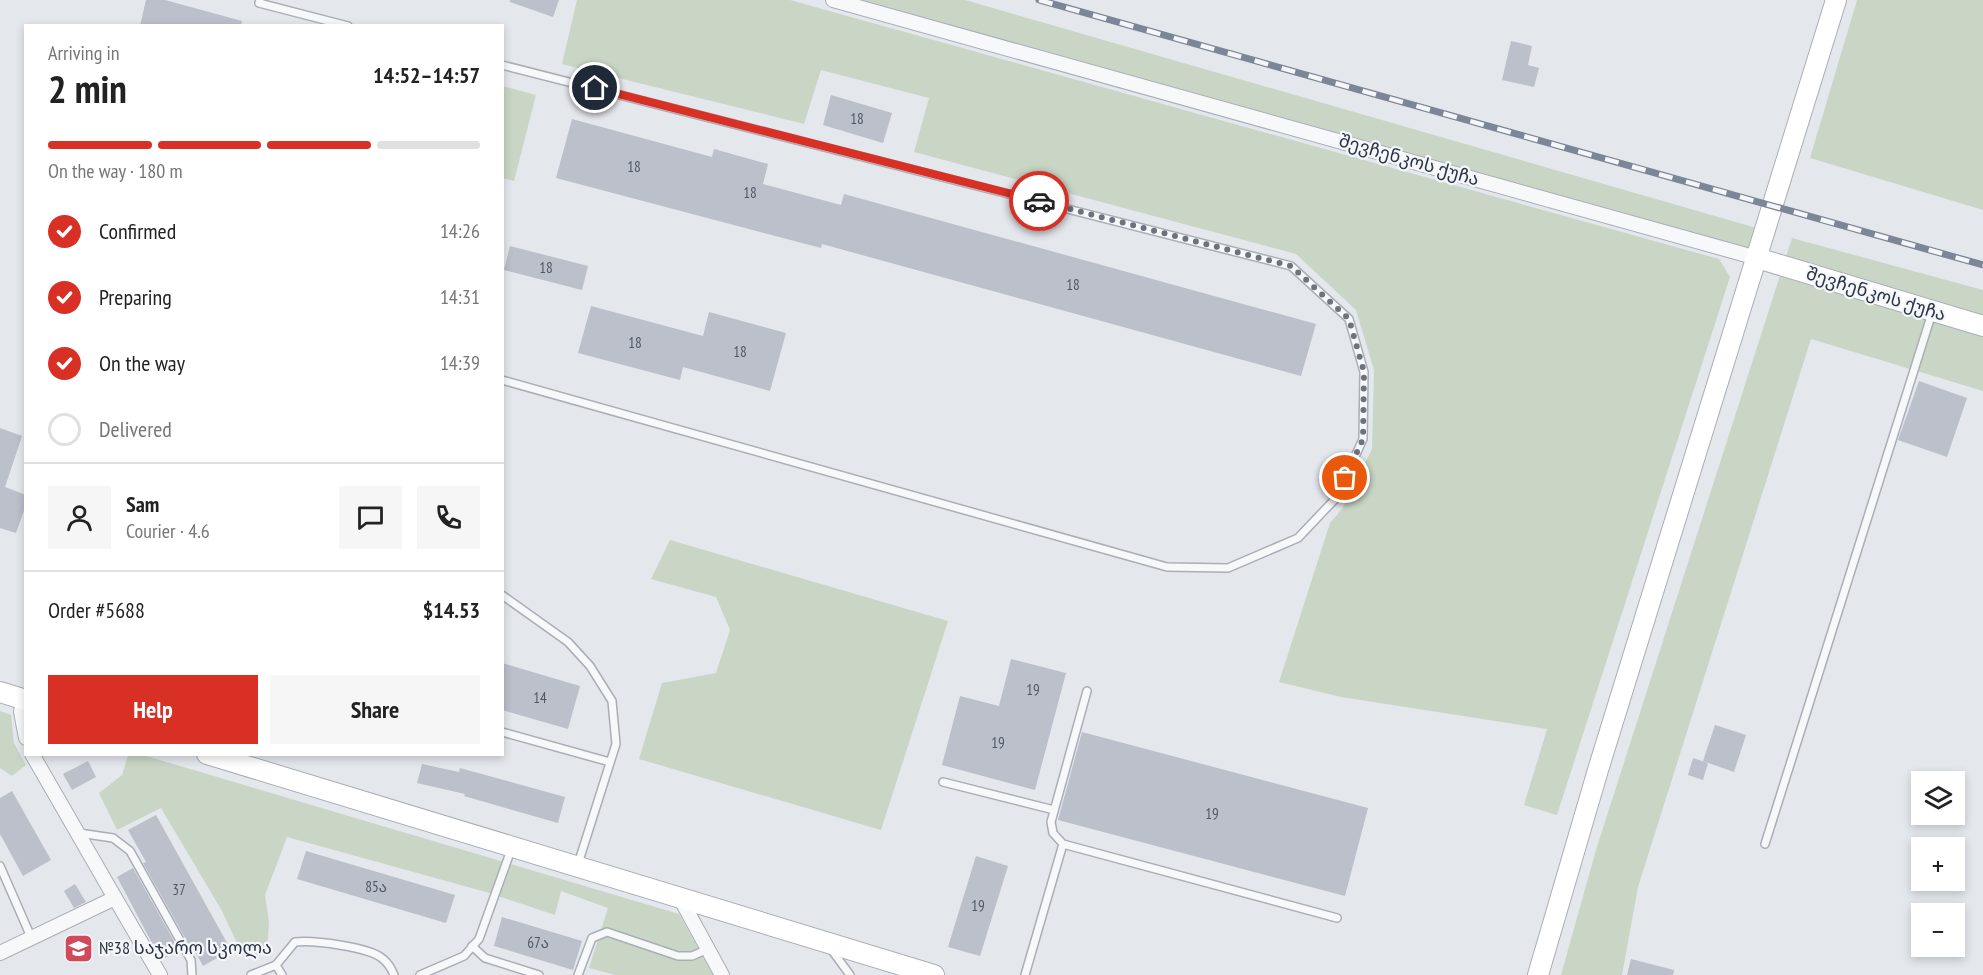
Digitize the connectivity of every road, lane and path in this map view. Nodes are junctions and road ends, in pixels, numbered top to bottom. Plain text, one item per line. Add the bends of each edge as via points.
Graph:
1 (260, 0) edge
2 (833, 0) edge
3 (1836, 0) edge
4 (340, 24) edge
5 (504, 66) edge
6 (1758, 258) junction
7 (1933, 311) junction
8 (1983, 326) edge
9 (504, 381) edge
10 (504, 596) edge
11 (1088, 691) dead end
12 (0, 692) edge
13 (24, 699) edge
14 (24, 728) edge
15 (504, 733) edge
16 (33, 756) edge
17 (214, 756) edge
18 (610, 762) junction
19 (943, 782) dead end
20 (1054, 810) junction
21 (78, 833) junction
22 (1063, 844) junction
23 (1765, 844) dead end
24 (512, 847) junction
25 (0, 866) edge
26 (577, 867) junction
27 (116, 898) junction
28 (680, 898) junction
29 (1337, 918) dead end
30 (31, 937) junction
31 (826, 942) junction
32 (472, 946) junction
33 (708, 949) junction
34 (0, 953) edge
35 (276, 965) junction
36 (160, 975) edge
37 (192, 975) edge
38 (251, 975) edge
39 (282, 975) edge
40 (394, 975) edge
41 (420, 975) edge
42 (539, 975) edge
43 (579, 975) edge
44 (722, 975) edge
45 (850, 975) edge
46 (933, 975) edge
47 (1025, 975) edge
48 (1538, 975) edge

1 - 4 lane via 259,3
2 - 6 street, შევჩენკოს ქუჩა
3 - 6 street
5 - 9 lane via 1291,266 1349,319 1364,372 1363,439 1336,498 1298,538 1228,568 1167,567
6 - 7 street, შევჩენკოს ქუჩა
6 - 48 street
7 - 8 street, შევჩენკოს ქუჩა
7 - 23 lane
10 - 18 lane via 568,642 590,666 612,701 616,744
11 - 20 lane
12 - 13 street
13 - 14 street
15 - 18 lane
16 - 21 street
17 - 24 street
18 - 26 lane
19 - 20 lane
20 - 22 lane via 1053,833
21 - 27 street
21 - 37 lane via 113,838 130,851 190,960
22 - 29 lane
22 - 47 lane
24 - 26 street
24 - 32 lane via 479,939
25 - 30 lane
26 - 28 street
27 - 30 street
27 - 36 street
28 - 31 street
28 - 33 street
30 - 34 street
31 - 45 lane
31 - 46 street
32 - 41 lane via 464,956
32 - 42 lane via 485,958
33 - 43 lane via 692,956 678,956 607,932 592,938
33 - 44 street
35 - 38 lane
35 - 39 lane
35 - 40 lane via 295,942 308,941 353,948 382,958

